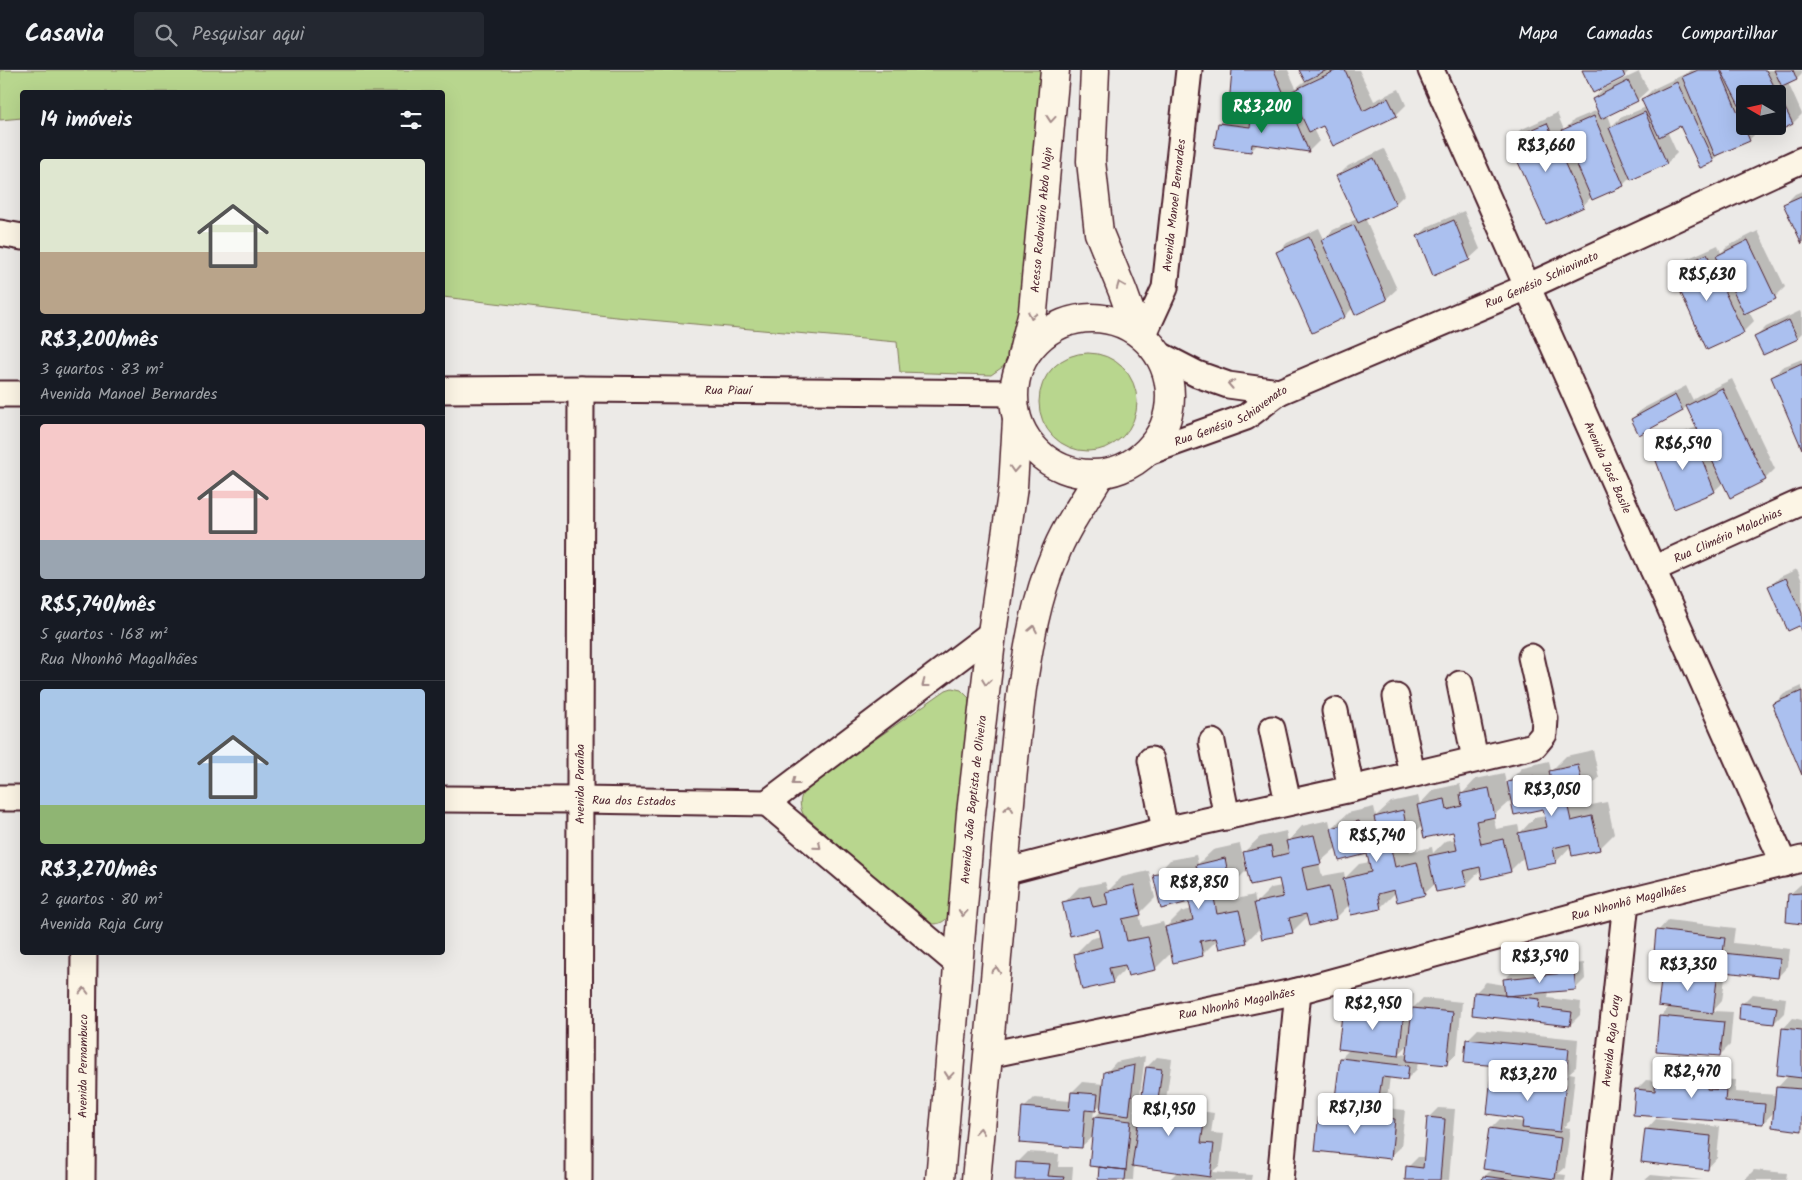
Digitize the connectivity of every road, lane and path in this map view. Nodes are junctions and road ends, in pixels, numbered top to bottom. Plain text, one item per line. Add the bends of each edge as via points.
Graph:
1 (1056, 70) edge
2 (1095, 70) edge
3 (1189, 70) edge
4 (1431, 70) edge
5 (1802, 160) edge
6 (0, 233) edge
7 (20, 237) edge
8 (1526, 287) junction
9 (1146, 341) junction
10 (1016, 381) junction
11 (581, 389) junction
12 (445, 390) edge
13 (1279, 392) junction
14 (0, 394) edge
15 (20, 394) edge
16 (1017, 420) junction
17 (1148, 452) junction
18 (1100, 475) junction
19 (1802, 502) edge
20 (1653, 569) junction
21 (992, 633) junction
22 (1531, 656) dead end
23 (1460, 684) dead end
24 (1396, 697) dead end
25 (1335, 711) dead end
26 (1272, 728) dead end
27 (1212, 742) dead end
28 (1475, 759) junction
29 (1151, 760) dead end
30 (1412, 774) junction
31 (1351, 789) junction
32 (0, 798) edge
33 (20, 798) edge
34 (445, 800) edge
35 (580, 800) junction
36 (1288, 802) junction
37 (768, 803) junction
38 (1227, 817) junction
39 (1165, 830) junction
40 (1793, 862) edge
41 (1004, 872) junction
42 (1626, 902) junction
43 (84, 955) edge
44 (958, 964) junction
45 (1298, 990) junction
46 (988, 1055) junction
47 (82, 1180) edge
48 (579, 1180) edge
49 (940, 1180) edge
50 (976, 1180) edge
51 (1280, 1180) edge
52 (1596, 1180) edge

1 -> 10 main road, Acesso Rodoviário Abdo Najn via 1033,311
9 -> 2 main road via 1099,233 1091,161
3 - 9 street, Avenida Manoel Bernardes via 1166,288
4 - 8 street, Avenida José Basile
5 - 8 street, Rua Genésio Schiavinato
6 - 7 street
8 - 13 street, Rua Genésio Schiavinato
8 - 20 street, Avenida José Basile
9 - 10 main road via 1122,323 1106,318 1072,320 1050,330 1031,346
13 -> 9 street, Rua Genésio Schiavenato via 1228,385 1197,374
9 - 17 main road via 1169,380 1170,405 1164,430
10 - 11 street, Rua Piauí
10 - 16 main road
11 - 12 street, Rua Piauí
11 - 35 street, Avenida Paraíba
13 - 17 street, Rua Genésio Schiavenato via 1246,417
14 - 15 street
16 - 18 main road via 1029,444 1049,463 1074,474
16 -> 21 main road, Avenida João Baptista de Oliveira via 1013,487
17 - 18 main road via 1127,468
41 -> 18 main road via 1017,725 1038,601 1063,536
19 - 20 street, Rua Climério Malachias
20 - 40 street, Avenida José Basile
21 -> 37 street
21 -> 44 main road, Avenida João Baptista de Oliveira
22 - 28 street via 1545,719 1544,734 1534,746
23 - 28 street
24 - 30 street
25 - 31 street
26 - 36 street
27 - 38 street
28 - 30 street
29 - 39 street
30 - 31 street
31 - 36 street
32 - 33 street
34 - 35 street, Rua dos Estados
35 - 37 street, Rua dos Estados
35 - 48 street, Avenida Paraíba
36 - 38 street
37 -> 44 street
38 - 39 street
39 - 41 street
40 - 42 street, Rua Nhonhô Magalhães
46 -> 41 main road
42 - 45 street, Rua Nhonhô Magalhães
42 - 52 street, Avenida Raja Cury
47 -> 43 street, Avenida Pernambuco
44 -> 49 main road, Avenida João Baptista de Oliveira
45 - 46 street, Rua Nhonhô Magalhães
45 - 51 street
50 -> 46 main road

